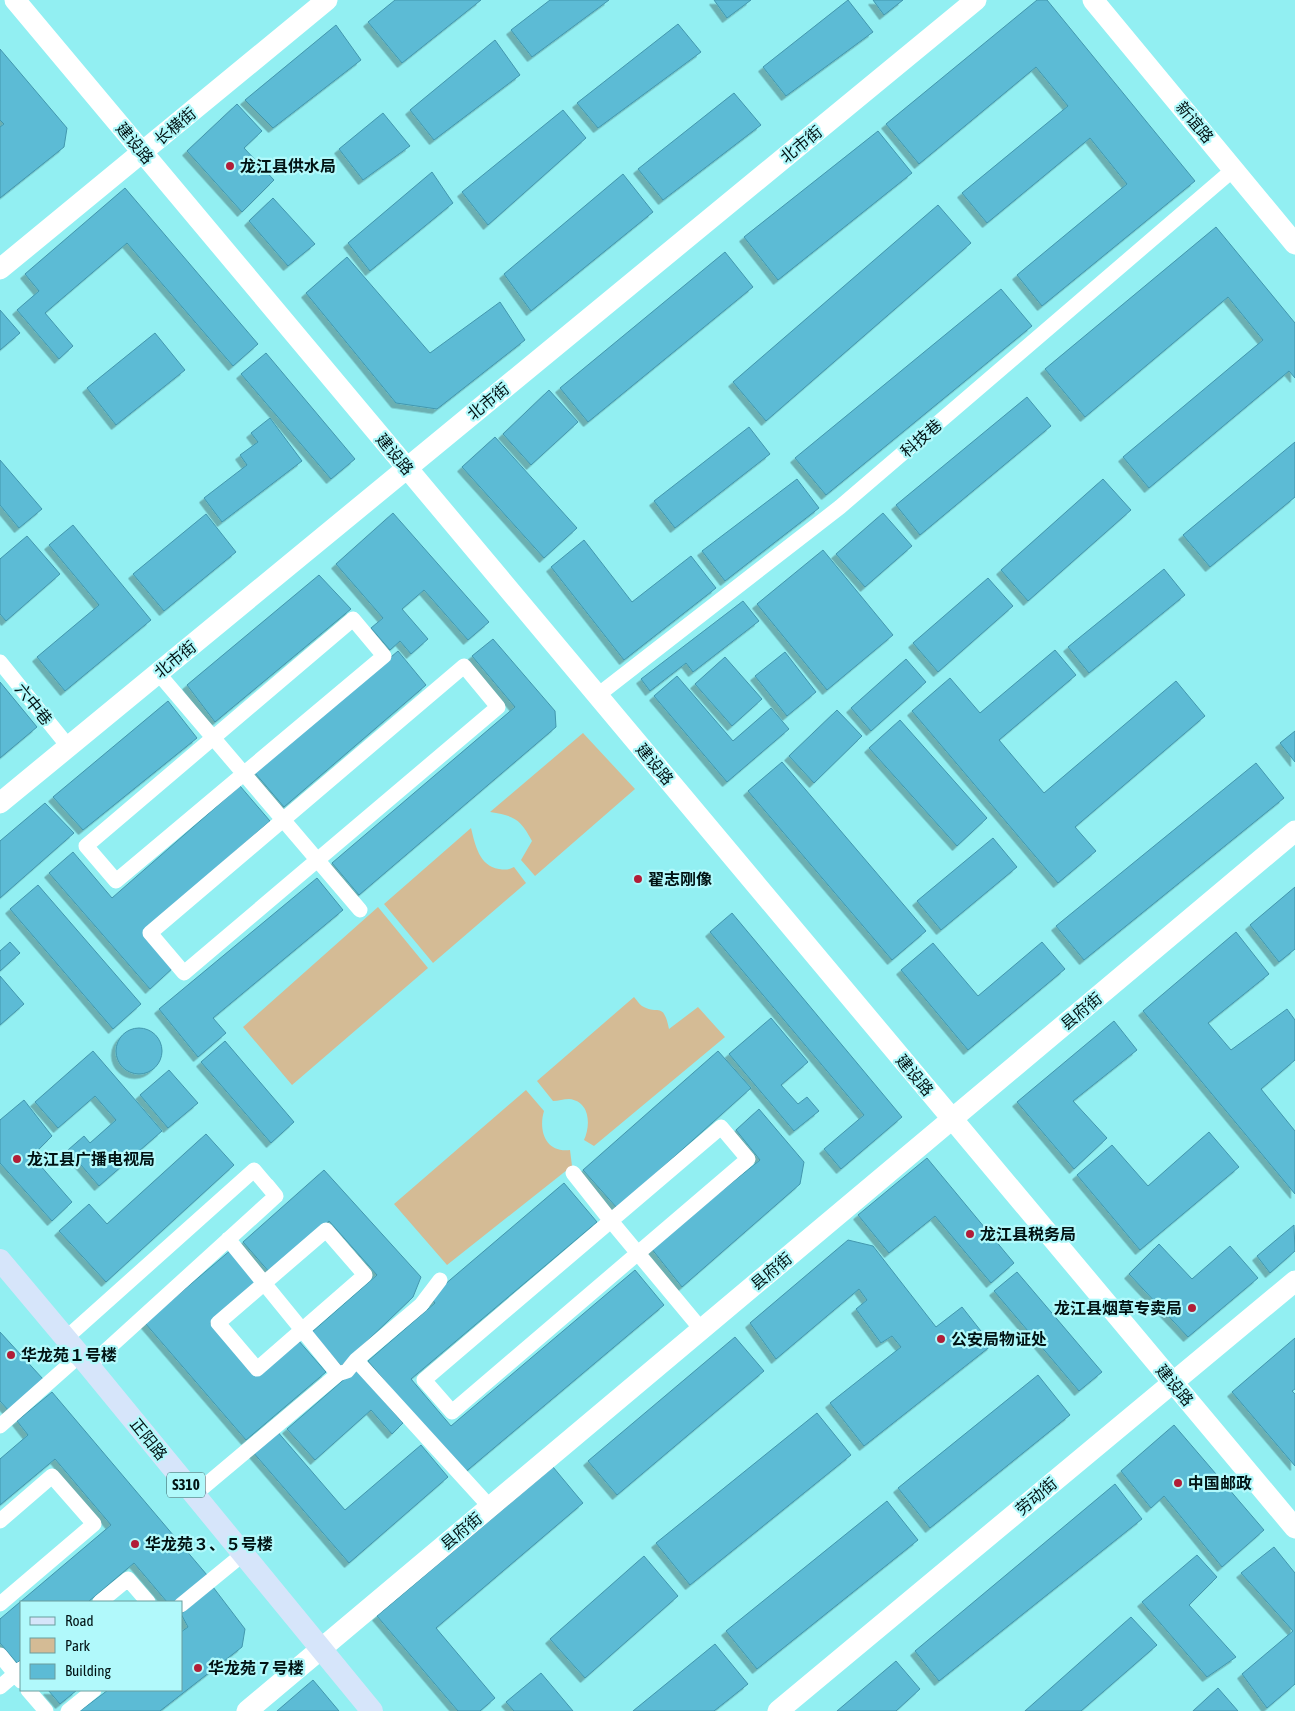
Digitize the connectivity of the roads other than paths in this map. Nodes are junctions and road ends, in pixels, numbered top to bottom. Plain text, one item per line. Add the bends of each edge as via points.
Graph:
1 (15, 0) edge
2 (327, 0) edge
3 (976, 0) edge
4 (1093, 0) edge
5 (143, 152) junction
6 (1234, 169) junction
7 (1295, 244) edge
8 (0, 269) edge
9 (407, 468) junction
10 (0, 662) edge
11 (158, 673) junction
12 (598, 695) junction
13 (213, 737) junction
14 (68, 746) junction
15 (244, 774) junction
16 (0, 803) edge
17 (283, 820) junction
18 (1295, 831) edge
19 (318, 860) junction
20 (360, 910) dead end
21 (952, 1119) junction
22 (573, 1173) dead end
23 (611, 1221) junction
24 (228, 1239) junction
25 (638, 1253) junction
26 (0, 1260) edge
27 (440, 1280) dead end
28 (1295, 1281) edge
29 (264, 1284) junction
30 (302, 1330) junction
31 (701, 1330) junction
32 (78, 1353) junction
33 (356, 1360) junction
34 (338, 1374) junction
35 (1173, 1382) junction
36 (0, 1426) edge
37 (0, 1437) edge
38 (194, 1495) junction
39 (490, 1507) junction
40 (0, 1520) edge
41 (1295, 1528) edge
42 (242, 1555) junction
43 (101, 1601) edge
44 (147, 1601) edge
45 (0, 1604) edge
46 (182, 1604) edge
47 (321, 1649) junction
48 (0, 1655) edge
49 (19, 1675) edge
50 (0, 1687) edge
51 (29, 1691) edge
52 (93, 1691) edge
53 (46, 1711) edge
54 (68, 1711) edge
55 (247, 1711) edge
56 (372, 1711) edge
57 (778, 1711) edge

1 - 5 street, 建设路
2 - 5 street, 长横街
3 - 9 street, 北市街
4 - 6 street, 新谊路
5 - 8 street, 长横街
5 - 9 street, 建设路
6 - 7 street, 新谊路
6 - 12 street, 科技巷 via 840,507
9 - 11 street, 北市街
9 - 12 street, 建设路
10 - 14 street, 六中巷
11 - 13 street
11 - 14 street, 北市街
12 - 21 street, 建设路
13 - 15 street
13 - 15 street via 86,846 116,881
13 - 15 street via 353,620 384,656
14 - 16 street, 北市街
15 - 17 street
17 - 19 street
17 - 19 street via 150,933 184,973
17 - 19 street via 464,666 498,707
18 - 21 street, 县府街
19 - 20 street
21 - 31 street, 县府街
21 - 35 street, 建设路
22 - 23 street
23 - 25 street
23 - 25 street via 721,1127 748,1159
23 - 25 street via 424,1380 452,1412
24 - 29 street
24 - 32 street
24 - 32 street via 272,1190 254,1170
25 - 31 street
26 - 32 main road, 正阳路 / S310
27 - 33 street via 421,1305
28 - 35 street, 劳动街
29 - 30 street
29 - 30 street via 218,1324 258,1369
29 - 30 street via 326,1230 365,1275
30 - 34 street
31 - 39 street, 县府街
32 - 36 street
32 - 38 main road, 正阳路 / S310
33 - 34 street via 347,1371
33 - 39 street
34 - 38 street
35 - 41 street, 建设路
35 - 57 street, 劳动街
36 - 37 street via 5,1433
38 - 42 main road, 正阳路 / S310
39 - 47 street, 县府街
40 - 45 street via 52,1476 94,1524
42 - 46 street
42 - 47 main road, 正阳路 / S310
43 - 44 street via 128,1579
47 - 55 street, 县府街
47 - 56 main road, 正阳路 / S310
48 - 49 street
49 - 50 street
51 - 53 street
52 - 54 street

